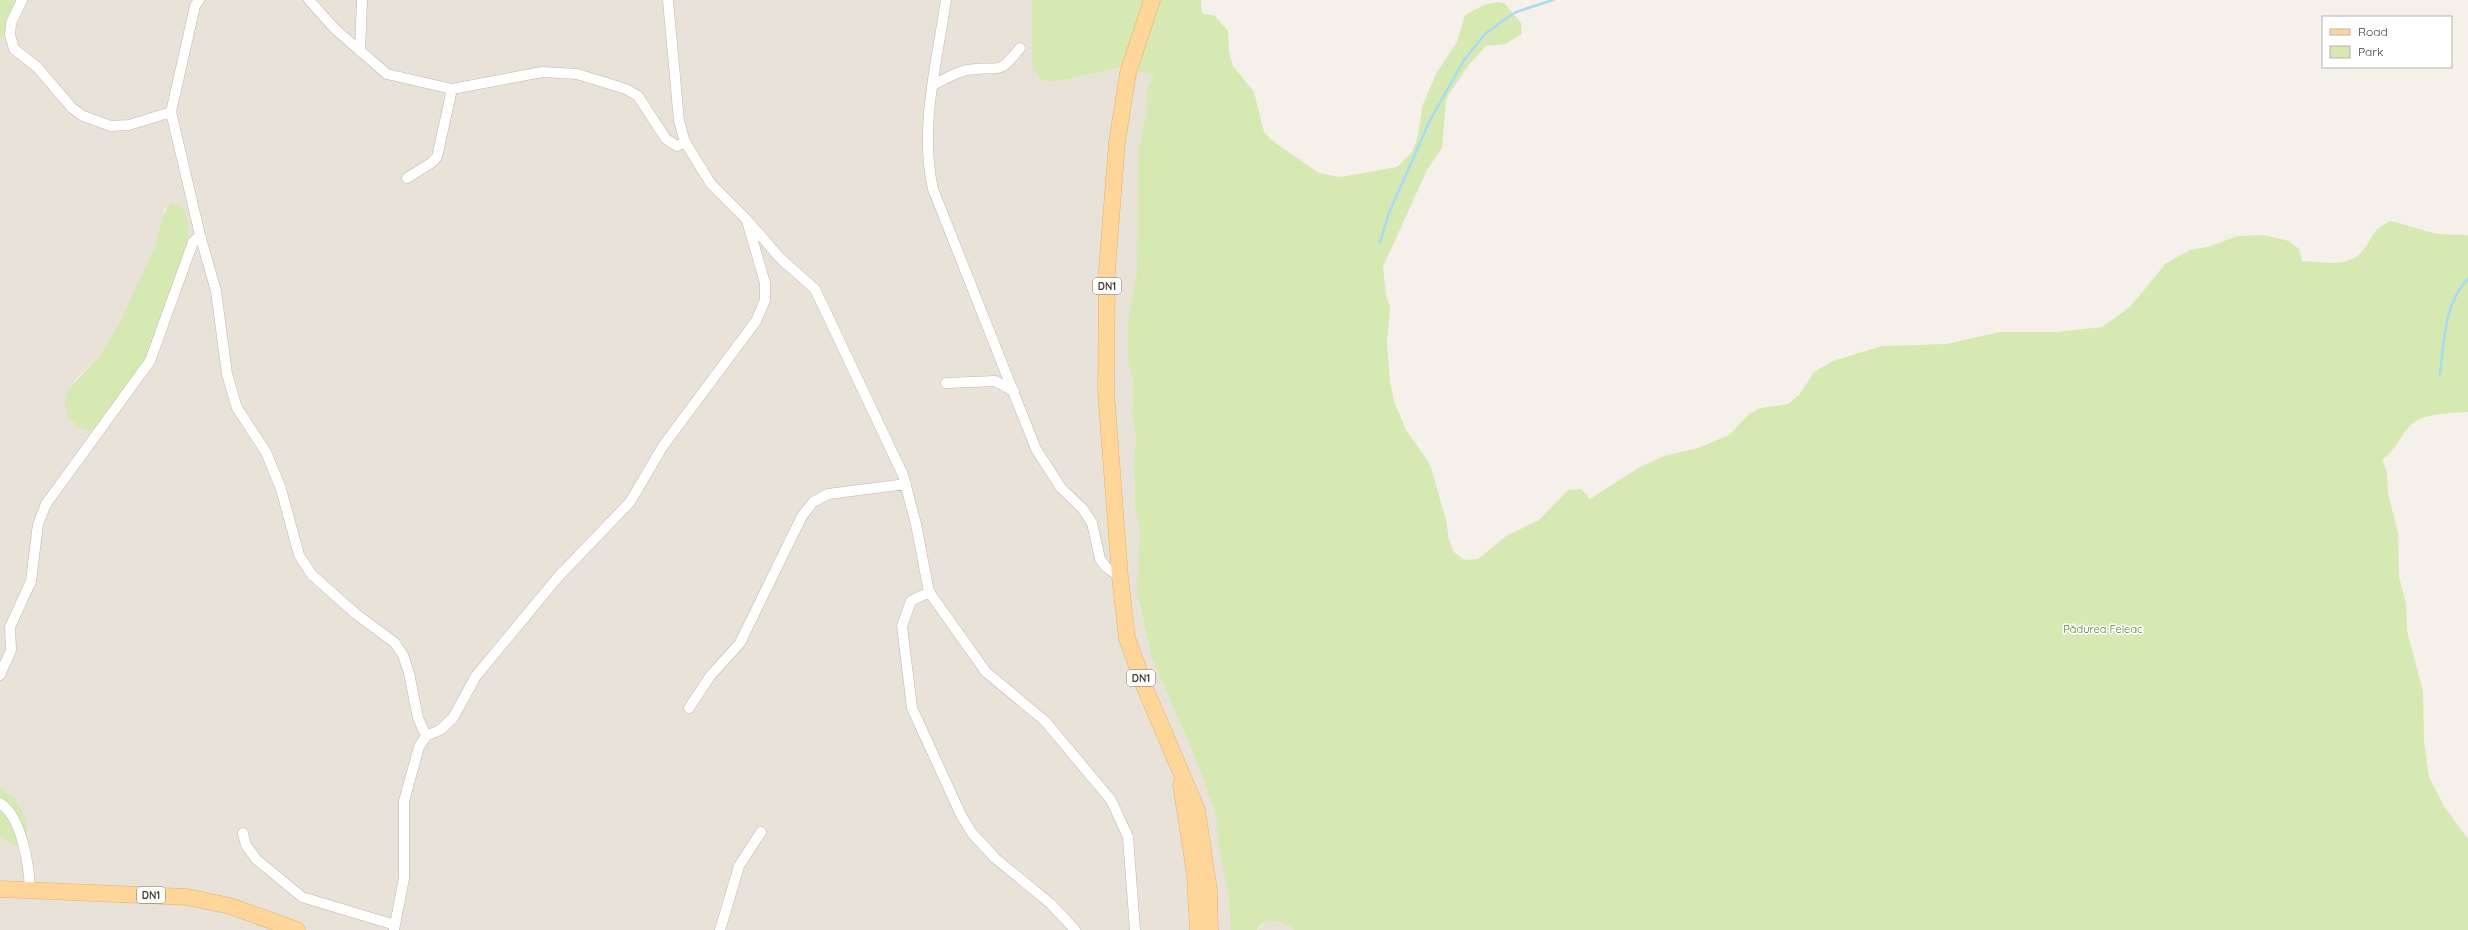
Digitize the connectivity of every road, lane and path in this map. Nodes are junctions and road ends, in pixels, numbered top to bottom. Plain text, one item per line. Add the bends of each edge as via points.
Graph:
1 (22, 0) edge
2 (199, 0) edge
3 (309, 0) edge
4 (362, 0) edge
5 (668, 0) edge
6 (946, 0) edge
7 (1152, 0) edge
8 (1020, 48) dead end
9 (360, 50) junction
10 (933, 85) junction
11 (452, 89) junction
12 (171, 112) junction
13 (685, 142) junction
14 (407, 178) dead end
15 (747, 220) junction
16 (200, 235) junction
17 (946, 382) dead end
18 (1014, 390) junction
19 (906, 484) junction
20 (1120, 577) junction
21 (929, 592) junction
22 (0, 675) edge
23 (689, 708) dead end
24 (426, 736) junction
25 (1180, 774) junction
26 (0, 803) edge
27 (761, 832) dead end
28 (243, 833) dead end
29 (0, 889) edge
30 (30, 890) junction
31 (0, 897) edge
32 (395, 927) edge
33 (272, 930) edge
34 (297, 930) edge
35 (720, 930) edge
36 (1075, 930) edge
37 (1135, 930) edge
38 (1198, 930) edge
39 (1210, 930) edge

1 - 12 street via 11,23 10,35 14,50 37,67 77,112 111,126 128,125
2 - 12 street via 195,6
3 - 9 street via 335,29
4 - 9 street
5 - 13 street via 678,122
6 - 10 street
7 - 20 main road, DN1 via 1128,73 1113,179 1108,270 1106,392
8 - 10 street via 1001,69 966,70
9 - 11 street via 387,74
10 - 18 street via 927,144 932,189
11 - 13 street via 542,72 577,74 626,89 638,96 666,139 677,146
11 - 14 street via 437,157
12 - 16 street
13 - 15 street via 711,184
15 - 19 street via 781,259 815,289
15 - 24 street via 765,283 765,300 756,321 663,446 630,502 558,578 476,676 453,718 440,730
16 - 22 street via 193,242 150,361 46,504 38,524 31,581 10,627 11,650
16 - 24 street via 216,292 227,374 237,408 266,452 281,489 299,555 312,575 356,614 395,643 410,673 418,718
17 - 18 street via 995,381
18 - 20 street via 1036,449 1061,488 1084,508 1092,523 1100,559
19 - 21 street
19 - 23 street via 828,494 813,502 802,516 740,643 710,675
20 - 25 main road, DN1 via 1127,638 1133,660
21 - 36 street via 911,601 902,626 912,708 961,815 972,833 995,858 1051,904
21 - 37 street via 986,672 1045,721 1111,800 1128,837
24 - 32 street via 420,747 404,801 404,878
25 - 38 main road, DN1 via 1195,874
25 - 39 main road, DN1 via 1192,794 1201,828 1209,890
26 - 30 street via 15,819 27,863
27 - 35 street via 739,866
28 - 32 street via 246,845 256,859 302,897
29 - 30 main road, DN1
30 - 34 main road, DN1 via 210,900
31 - 33 main road, DN1 via 185,905 220,912

